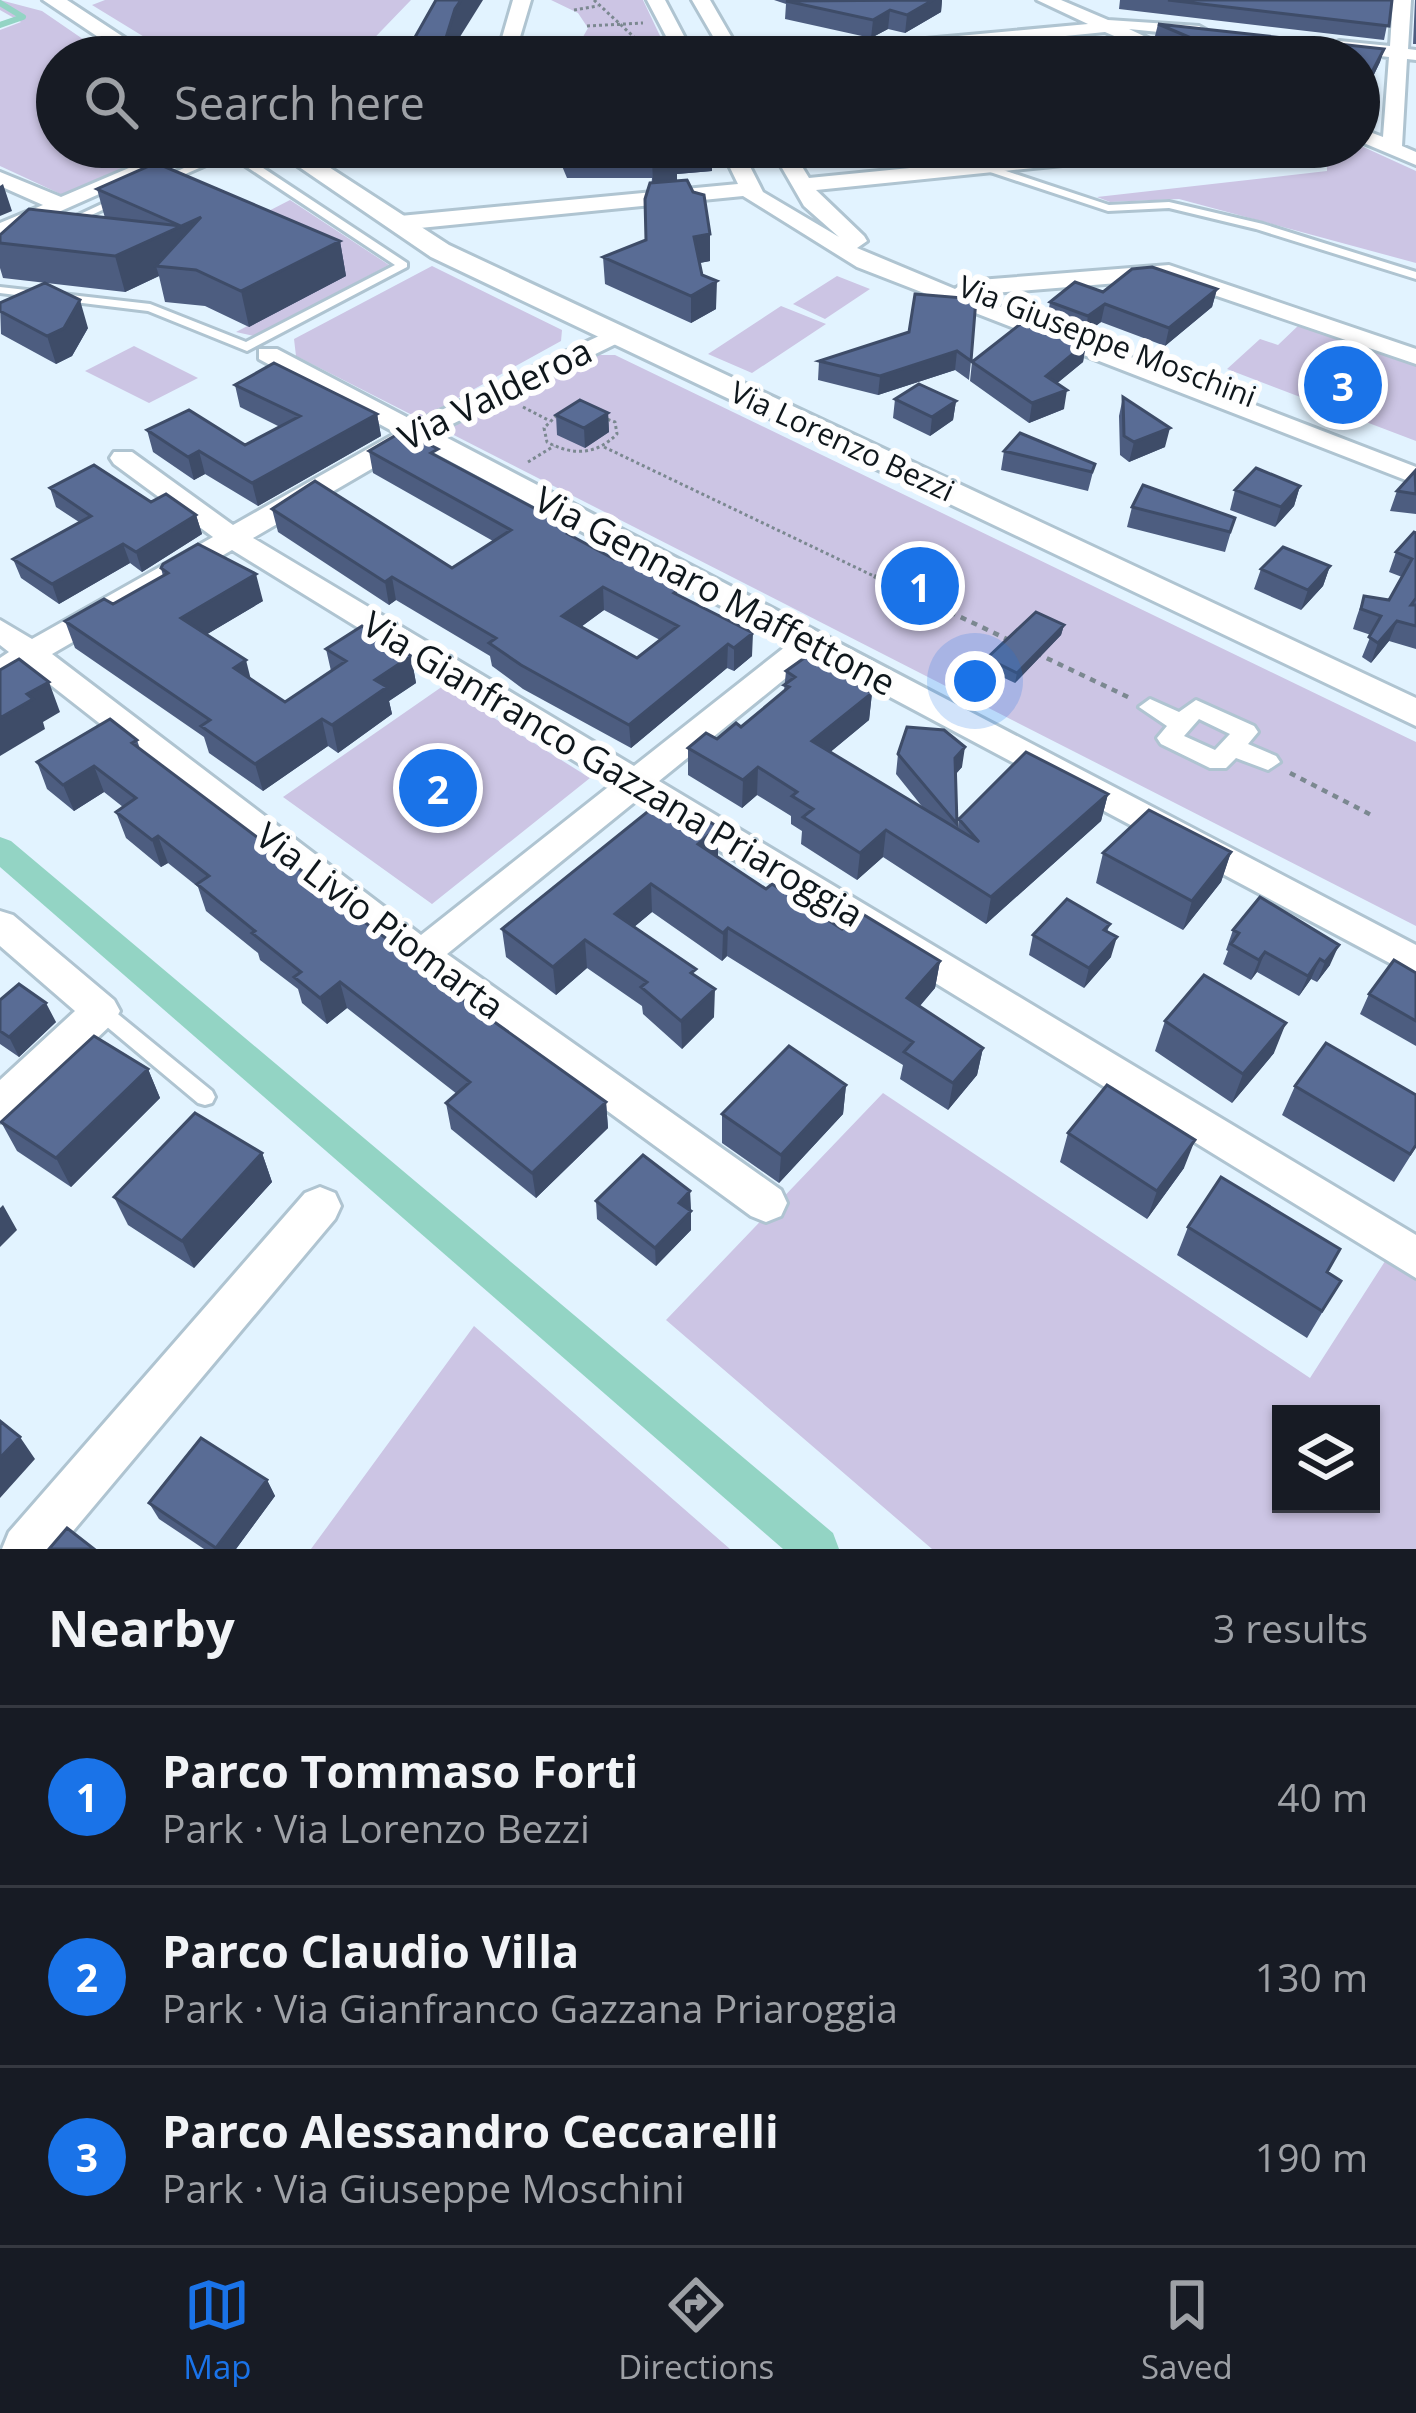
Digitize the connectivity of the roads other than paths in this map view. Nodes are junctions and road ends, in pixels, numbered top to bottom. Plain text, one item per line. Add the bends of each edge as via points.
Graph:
1 (57, 0) edge
2 (521, 0) edge
3 (656, 0) edge
4 (701, 0) edge
5 (1046, 0) edge
6 (1402, 0) edge
7 (1096, 14) edge
8 (1222, 34) edge
9 (111, 36) edge
10 (512, 36) edge
11 (675, 36) edge
12 (722, 36) edge
13 (979, 36) edge
14 (1138, 36) edge
15 (1407, 54) edge
16 (1380, 143) edge
17 (1392, 148) junction
18 (1416, 159) edge
19 (146, 168) edge
20 (192, 168) edge
21 (257, 168) edge
22 (315, 168) edge
23 (740, 168) edge
24 (792, 168) edge
25 (969, 168) edge
26 (988, 168) edge
27 (0, 178) edge
28 (749, 188) junction
29 (806, 193) junction
30 (61, 205) junction
31 (776, 212) junction
32 (400, 223) junction
33 (0, 230) edge
34 (42, 233) edge
35 (1416, 276) edge
36 (966, 288) junction
37 (0, 290) edge
38 (616, 334) junction
39 (268, 354) dead end
40 (1416, 357) edge
41 (416, 432) junction
42 (123, 458) dead end
43 (1416, 460) edge
44 (1416, 476) edge
45 (230, 536) junction
46 (0, 630) edge
47 (811, 642) junction
48 (15, 662) edge
49 (1150, 707) road end
50 (1416, 713) edge
51 (1268, 763) road end
52 (635, 783) junction
53 (0, 925) edge
54 (421, 955) junction
55 (1416, 962) edge
56 (100, 1011) junction
57 (205, 1097) dead end
58 (0, 1105) edge
59 (766, 1203) dead end
60 (320, 1205) dead end
61 (1416, 1258) edge
62 (26, 1549) edge

1 - 9 street
2 - 10 street
3 - 11 street
4 - 12 street
5 - 7 street
6 - 15 street
7 - 8 street
7 - 13 street
7 - 14 street
15 - 17 street
16 - 17 street
17 - 18 street
19 - 30 street
20 - 34 lane
21 - 37 lane via 403,265 247,347 150,308
22 - 32 street, Via Lorenzo Bezzi
23 - 28 street
24 - 29 street, Via Giuseppe Moschini
25 - 29 street
26 - 35 lane via 1108,208 1169,205 1258,226
27 - 30 street
28 - 31 street, Via Giuseppe Moschini
28 - 32 street
29 - 31 street via 798,212
29 - 36 street, Via Giuseppe Moschini via 862,245
30 - 33 street
31 - 44 street, Via Giuseppe Moschini via 910,282
32 - 38 street, Via Lorenzo Bezzi via 440,251
36 - 40 street via 1169,272
36 - 43 street, Via Giuseppe Moschini
38 - 41 street, Via Valderoa
38 - 50 street, Via Lorenzo Bezzi
39 - 41 street, Via Gennaro Maffettone
41 - 45 street, Via Valderoa
41 - 47 street, Via Gennaro Maffettone
42 - 45 street, Via Gianfranco Gazzana Priaroggia
45 - 48 street, Via Valderoa
45 - 52 street, Via Gianfranco Gazzana Priaroggia
46 - 48 street, Via Livio Piomarta
47 - 52 street
47 - 55 street, Via Gennaro Maffettone
48 - 54 street, Via Livio Piomarta
49 - 51 street via 1182,724 1196,708 1246,732 1232,747
52 - 54 street
52 - 61 street, Via Gianfranco Gazzana Priaroggia
53 - 56 street
54 - 59 street, Via Livio Piomarta
56 - 57 lane
56 - 58 street
60 - 62 street

